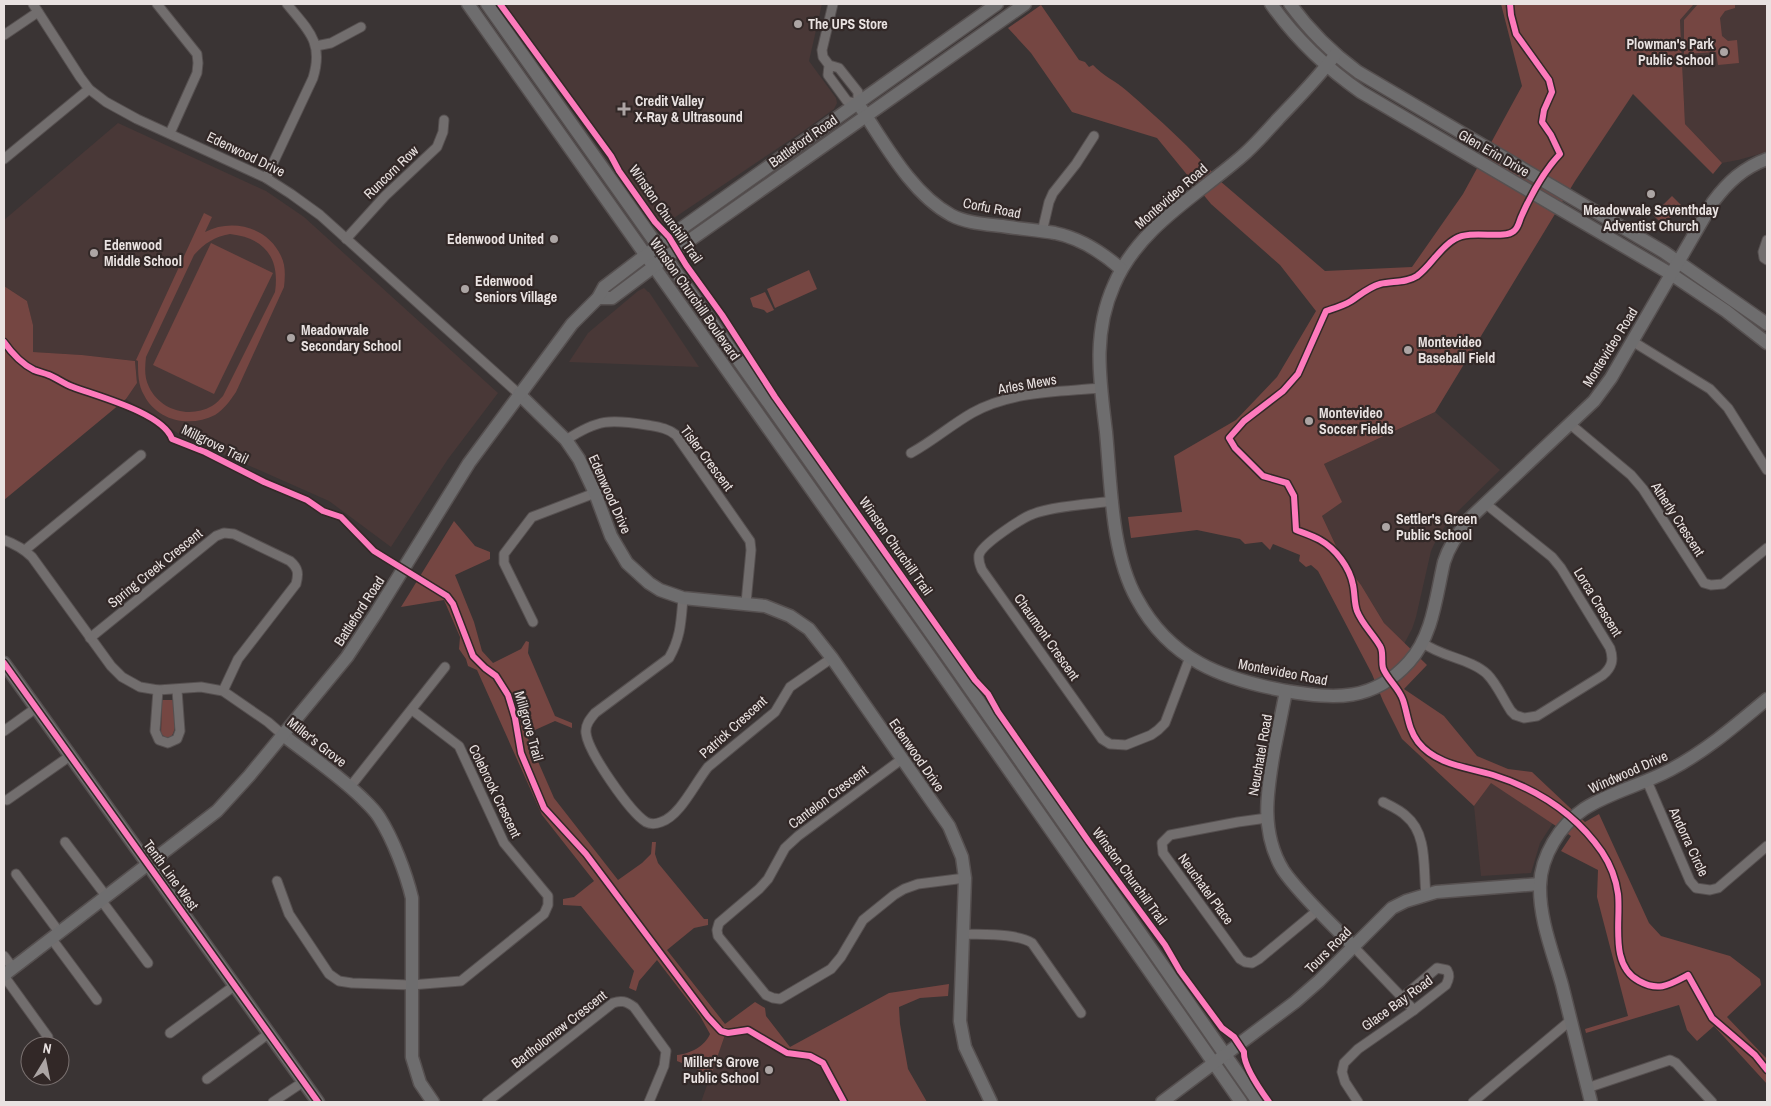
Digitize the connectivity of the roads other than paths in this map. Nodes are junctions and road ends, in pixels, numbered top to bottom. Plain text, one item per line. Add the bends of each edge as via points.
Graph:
1 (157, 4) edge
2 (287, 4) edge
3 (487, 4) edge
4 (833, 4) edge
5 (997, 4) edge
6 (1025, 4) edge
7 (1271, 4) edge
8 (1290, 4) edge
9 (473, 6) edge
10 (35, 8) edge
11 (361, 27) dead end
12 (4, 35) edge
13 (316, 46) junction
14 (1335, 55) junction
15 (829, 65) junction
16 (1326, 66) junction
17 (89, 89) junction
18 (858, 104) junction
19 (866, 116) junction
20 (444, 120) dead end
21 (170, 134) junction
22 (1094, 136) dead end
23 (4, 159) edge
24 (1767, 159) edge
25 (266, 178) junction
26 (1042, 232) junction
27 (346, 239) junction
28 (1767, 240) edge
29 (658, 246) junction
30 (646, 255) junction
31 (666, 258) junction
32 (1767, 260) edge
33 (1678, 262) junction
34 (654, 267) junction
35 (1122, 268) junction
36 (1671, 274) junction
37 (598, 298) junction
38 (1767, 324) edge
39 (1632, 341) junction
40 (1767, 343) edge
41 (1101, 388) junction
42 (520, 394) junction
43 (1570, 424) junction
44 (566, 440) junction
45 (911, 453) dead end
46 (141, 455) dead end
47 (1767, 470) edge
48 (594, 494) junction
49 (1113, 501) junction
50 (1486, 504) junction
51 (4, 540) edge
52 (1767, 548) edge
53 (25, 550) junction
54 (683, 598) junction
55 (746, 603) junction
56 (533, 622) dead end
57 (90, 638) junction
58 (1423, 643) junction
59 (1190, 657) junction
60 (832, 658) junction
61 (4, 663) edge
62 (445, 667) dead end
63 (158, 690) junction
64 (178, 690) junction
65 (1286, 690) junction
66 (223, 691) junction
67 (1767, 699) edge
68 (36, 708) junction
69 (412, 710) junction
70 (4, 731) edge
71 (283, 735) junction
72 (70, 756) junction
73 (902, 759) junction
74 (1647, 782) junction
75 (350, 787) junction
76 (7, 800) dead end
77 (1383, 802) dead end
78 (1267, 818) junction
79 (66, 842) dead end
80 (1767, 846) edge
81 (147, 864) junction
82 (16, 874) dead end
83 (965, 878) junction
84 (277, 881) dead end
85 (1540, 884) junction
86 (1426, 894) junction
87 (103, 898) junction
88 (1318, 910) junction
89 (963, 934) junction
90 (55, 935) junction
91 (1353, 946) junction
92 (4, 956) edge
93 (148, 963) dead end
94 (7, 973) edge
95 (411, 985) junction
96 (234, 986) junction
97 (1402, 998) junction
98 (97, 1000) dead end
99 (1414, 1010) junction
100 (1081, 1013) dead end
101 (1571, 1020) junction
102 (170, 1033) dead end
103 (268, 1034) junction
104 (47, 1036) edge
105 (1226, 1055) junction
106 (1214, 1063) junction
107 (207, 1079) dead end
108 (303, 1082) junction
109 (1587, 1088) junction
110 (274, 1102) edge
111 (318, 1102) edge
112 (432, 1102) edge
113 (487, 1102) edge
114 (649, 1102) edge
115 (991, 1102) edge
116 (1162, 1102) edge
117 (1241, 1102) edge
118 (1258, 1102) edge
119 (1358, 1102) edge
120 (1473, 1102) edge
121 (1591, 1102) edge
122 (1712, 1102) edge

1 - 21 street via 197,54 198,63 197,73
2 - 13 street
3 - 29 street, Winston Churchill Boulevard
4 - 15 street via 822,50
5 - 18 street, Battleford Road
6 - 19 street, Battleford Road
7 - 16 street, Glen Erin Drive
8 - 14 street, Glen Erin Drive
9 - 30 street, Winston Churchill Boulevard
10 - 12 street
10 - 17 street, Edenwood Drive
11 - 13 street via 331,43
13 - 25 street via 313,78
14 - 16 street, Montevideo Road
14 - 33 street, Glen Erin Drive via 1384,88
15 - 18 street via 840,68 858,92
15 - 18 street via 828,76 847,101
16 - 35 street, Montevideo Road via 1242,156 1157,225
16 - 36 street, Glen Erin Drive via 1361,92
17 - 21 street, Edenwood Drive via 119,110
17 - 23 street
18 - 19 street, Corfu Road
18 - 29 street, Battleford Road
19 - 26 street, Corfu Road via 913,184 945,211 968,221
19 - 31 street, Battleford Road
20 - 27 street, Runcorn Row via 437,147 385,196
21 - 25 street, Edenwood Drive
22 - 26 street via 1053,193
24 - 33 street, Montevideo Road via 1745,170 1725,186
25 - 27 street, Edenwood Drive via 310,207
26 - 35 street, Corfu Road via 1076,241 1107,256
27 - 42 street, Edenwood Drive
28 - 32 street via 1763,252
29 - 30 street, Battleford Road
29 - 31 street, Winston Churchill Boulevard
30 - 34 street, Winston Churchill Boulevard
30 - 37 street, Battleford Road via 604,287
31 - 34 street, Battleford Road
31 - 105 street, Winston Churchill Boulevard
33 - 36 street, Montevideo Road
33 - 38 street, Glen Erin Drive
34 - 37 street, Battleford Road via 612,298
34 - 106 street, Winston Churchill Boulevard
35 - 41 street, Montevideo Road via 1101,325 1098,365
36 - 39 street, Montevideo Road
36 - 40 street, Glen Erin Drive
37 - 42 street, Battleford Road via 572,324
39 - 43 street, Montevideo Road via 1603,390
39 - 47 street via 1710,388 1728,408
41 - 45 street, Arles Mews via 1008,399 972,413
41 - 49 street, Montevideo Road
42 - 44 street, Edenwood Drive
42 - 71 street, Battleford Road via 469,463 347,657
43 - 50 street, Montevideo Road
43 - 52 street, Atherly Crescent via 1643,489 1704,583 1722,584
44 - 48 street, Edenwood Drive
44 - 55 street, Tisler Crescent via 594,425 619,420 671,431 750,541
46 - 53 street
48 - 54 street, Edenwood Drive via 611,536 627,563 660,590
48 - 56 street via 532,517 504,554 504,564
49 - 59 street, Montevideo Road via 1120,556 1137,601 1171,643
49 - 59 street, Chaumont Crescent via 1033,514 986,545 979,553 982,570 1102,739 1110,744 1126,745 1151,735 1165,723
50 - 58 street, Montevideo Road via 1468,520 1447,552
50 - 58 street, Lorca Crescent via 1542,548 1561,568 1610,648 1613,656 1609,670 1537,716 1524,718 1511,711 1486,673
51 - 53 street, Miller's Grove
53 - 57 street, Miller's Grove
54 - 55 street, Edenwood Drive
54 - 60 street, Patrick Crescent via 680,634 669,658 595,713 587,723 586,734 605,774 647,823 663,822 681,807 708,767 774,712 790,687
55 - 60 street, Edenwood Drive via 765,606 790,616 808,629
57 - 63 street, Miller's Grove via 122,677
57 - 66 street, Spring Creek Crescent via 216,536 234,534 290,561 299,574 296,584 238,659
58 - 65 street, Montevideo Road via 1411,661 1391,679 1366,692 1331,697
59 - 65 street, Montevideo Road via 1210,670 1232,678
60 - 73 street, Edenwood Drive
61 - 68 street, Tenth Line West
62 - 69 street
63 - 64 street, Miller's Grove
63 - 64 street via 155,731 159,740 168,743 177,739 180,731
64 - 66 street, Miller's Grove via 201,687
65 - 78 street, Neuchatel Road via 1267,790
66 - 71 street, Miller's Grove
67 - 74 street, Windwood Drive via 1707,748
68 - 70 street
68 - 72 street, Tenth Line West
69 - 75 street
69 - 95 street, Colebrook Crescent via 459,746 498,833 548,896 548,905 544,914 461,981
71 - 75 street, Miller's Grove
71 - 81 street, Battleford Road via 228,801
72 - 76 street
72 - 81 street, Tenth Line West
73 - 83 street, Edenwood Drive via 949,826 962,857
73 - 83 street, Cantelon Crescent via 811,825 785,848 768,879 719,923 718,936 766,995 780,999 831,969 863,920 894,895 918,884
74 - 80 street, Andorra Circle via 1690,881 1696,888 1718,888
74 - 85 street, Windwood Drive via 1598,800 1569,822 1549,852
75 - 95 street, Miller's Grove via 379,816 408,884 412,898
77 - 86 street via 1406,816 1418,830
78 - 88 street, Neuchatel Road via 1270,841 1284,870
78 - 88 street, Neuchatel Place via 1170,836 1162,843 1162,854 1245,962 1252,964
79 - 87 street
81 - 87 street, Battleford Road
81 - 96 street, Tenth Line West
82 - 90 street
83 - 89 street, Edenwood Drive
84 - 95 street, Colebrook Crescent via 289,914 329,974 339,981 352,983
85 - 86 street, Tours Road
85 - 101 street, Windwood Drive via 1542,910
86 - 91 street, Tours Road via 1392,908
87 - 90 street, Battleford Road
87 - 93 street
88 - 91 street, Neuchatel Road
89 - 100 street via 1017,937 1032,943
89 - 115 street, Edenwood Drive via 960,1021 965,1047
90 - 94 street, Battleford Road
90 - 98 street
91 - 97 street, Neuchatel Road
91 - 105 street, Tours Road via 1320,981
92 - 94 street
94 - 104 street
95 - 112 street, Miller's Grove via 412,1057 420,1083
96 - 102 street
96 - 103 street, Tenth Line West
97 - 99 street, Neuchatel Road
97 - 99 street, Glace Bay Road via 1432,970 1446,970 1449,980 1446,985
99 - 119 street, Glace Bay Road via 1344,1062 1345,1082
101 - 109 street, Windwood Drive
101 - 120 street
103 - 107 street
103 - 108 street, Tenth Line West
105 - 106 street, Tours Road
105 - 118 street, Winston Churchill Boulevard
106 - 116 street, Tours Road
106 - 117 street, Winston Churchill Boulevard
108 - 110 street
108 - 111 street, Tenth Line West
109 - 121 street, Windwood Drive
109 - 122 street via 1670,1060
113 - 114 street, Bartholomew Crescent via 619,1000 634,1007 666,1051 664,1066

